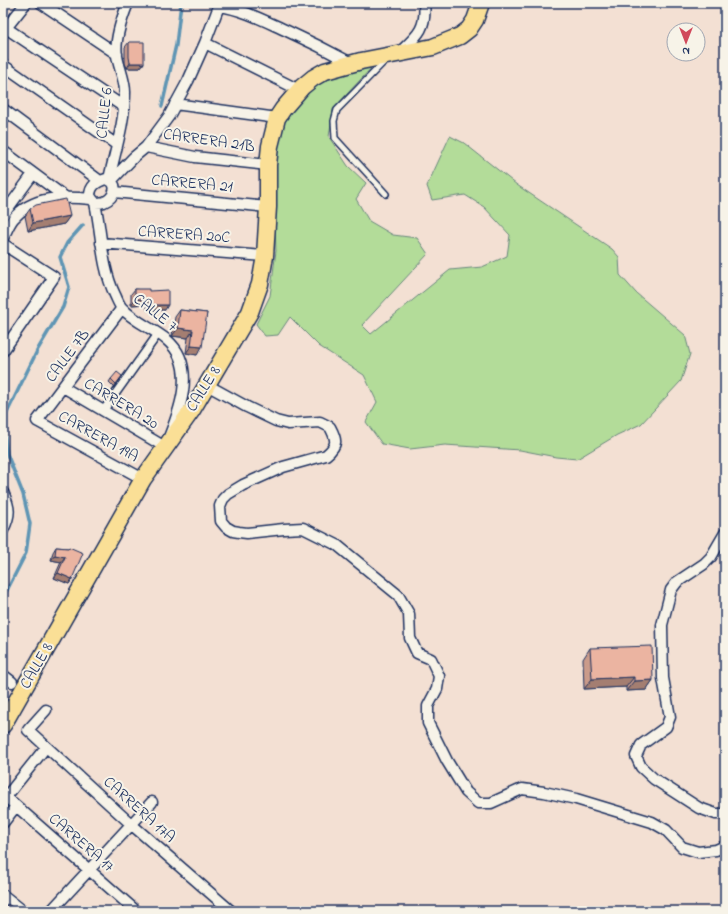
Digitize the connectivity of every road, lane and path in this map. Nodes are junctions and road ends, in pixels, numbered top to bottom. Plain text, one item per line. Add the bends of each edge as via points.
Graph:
1 (41, 3) edge
2 (424, 3) edge
3 (481, 3) edge
4 (22, 4) edge
5 (219, 4) edge
6 (125, 5) edge
7 (4, 29) edge
8 (205, 43) junction
9 (117, 54) junction
10 (396, 54) junction
11 (356, 62) junction
12 (3, 65) edge
13 (299, 90) junction
14 (175, 104) junction
15 (124, 107) junction
16 (3, 109) edge
17 (277, 118) junction
18 (117, 145) junction
19 (146, 147) junction
20 (3, 151) edge
21 (268, 165) junction
22 (33, 174) junction
23 (106, 180) junction
24 (92, 188) junction
25 (114, 192) junction
26 (386, 194) dead end
27 (70, 197) junction
28 (93, 201) junction
29 (106, 202) junction
30 (268, 207) junction
31 (4, 210) edge
32 (99, 224) junction
33 (3, 238) edge
34 (102, 243) junction
35 (3, 244) edge
36 (265, 256) junction
37 (122, 308) junction
38 (158, 334) junction
39 (3, 351) edge
40 (207, 385) junction
41 (63, 387) junction
42 (103, 411) junction
43 (37, 421) joint
44 (165, 448) junction
45 (144, 479) junction
46 (3, 492) edge
47 (3, 530) edge
48 (725, 533) edge
49 (3, 675) edge
50 (12, 682) dead end
51 (46, 710) dead end
52 (3, 725) edge
53 (46, 747) junction
54 (152, 802) dead end
55 (16, 806) junction
56 (725, 814) edge
57 (3, 823) edge
58 (131, 824) junction
59 (725, 846) edge
60 (89, 870) junction
61 (3, 895) edge
62 (23, 911) edge
63 (51, 911) edge
64 (136, 911) edge
65 (231, 911) edge

1 - 9 street
2 - 10 street via 423,27
3 - 10 main road, CALLE 8 via 470,29 460,36 433,47
4 - 7 street
5 - 8 street
5 - 11 street via 266,21
6 - 9 street, CALLE 6 via 119,29
7 - 15 street
8 - 13 street
8 - 14 street
9 - 15 street, CALLE 6 via 125,91
10 - 11 main road, CALLE 8
10 - 26 lane via 337,110 334,121 335,138
11 - 13 main road, CALLE 8 via 324,71
12 - 18 street
13 - 17 main road, CALLE 8
14 - 17 street
14 - 19 street
15 - 18 street, CALLE 6
16 - 23 street
17 - 21 main road, CALLE 8
18 - 23 street, CALLE 6
19 - 21 street, CARRERA 21B via 195,157
19 - 23 street
20 - 22 street
21 - 30 main road, CALLE 8
22 - 27 street
22 - 31 street
23 - 24 street via 94,184
23 - 25 street via 114,184
24 - 27 street
24 - 28 street via 90,193
25 - 29 street
25 - 30 street, CARRERA 21
27 - 28 street
27 - 33 street via 44,200 23,209 13,219
28 - 29 street
28 - 32 street, CALLE 7
29 - 32 street, CALLE 7
30 - 36 main road, CALLE 8
32 - 34 street, CALLE 7
34 - 36 street, CARRERA 20C
34 - 37 street, CALLE 7 via 104,265
35 - 39 street via 54,277
36 - 40 main road, CALLE 8 via 260,284 250,312
37 - 38 street, CALLE 7
37 - 41 street, CALLE 7B
38 - 42 street
38 - 44 street, CALLE 7 via 176,349 184,372 180,402
40 - 44 main road, CALLE 8
40 - 59 street via 276,421 288,424 320,422 330,427 336,441 332,451 260,476 228,494 220,506 221,521 232,531 247,533 302,528 337,546 398,595 409,614 410,638 415,648 431,659 439,676 438,689 428,706 428,723 466,792 478,803 491,803 522,789 544,792 576,798 652,822 666,830 682,847 698,852
41 - 42 street, CARRERA 20
41 - 43 street, CALLE 7B
42 - 44 street, CARRERA 20
43 - 45 street, CARRERA 19A
44 - 45 main road, CALLE 8
45 - 52 main road, CALLE 8
46 - 47 street via 9,512
48 - 56 street via 711,557 677,582 671,590 662,625 663,678 670,717 666,728 641,745 636,756 642,767 654,779 699,808 716,814
49 - 50 street
51 - 53 street, CARRERA 17A via 28,730
53 - 55 street, CARRERA 17 via 6,797
53 - 58 street, CARRERA 17A
54 - 58 street
55 - 57 street
55 - 60 street, CARRERA 17
58 - 60 street
58 - 65 street, CARRERA 17A
60 - 63 street
60 - 64 street, CARRERA 17
61 - 62 street

